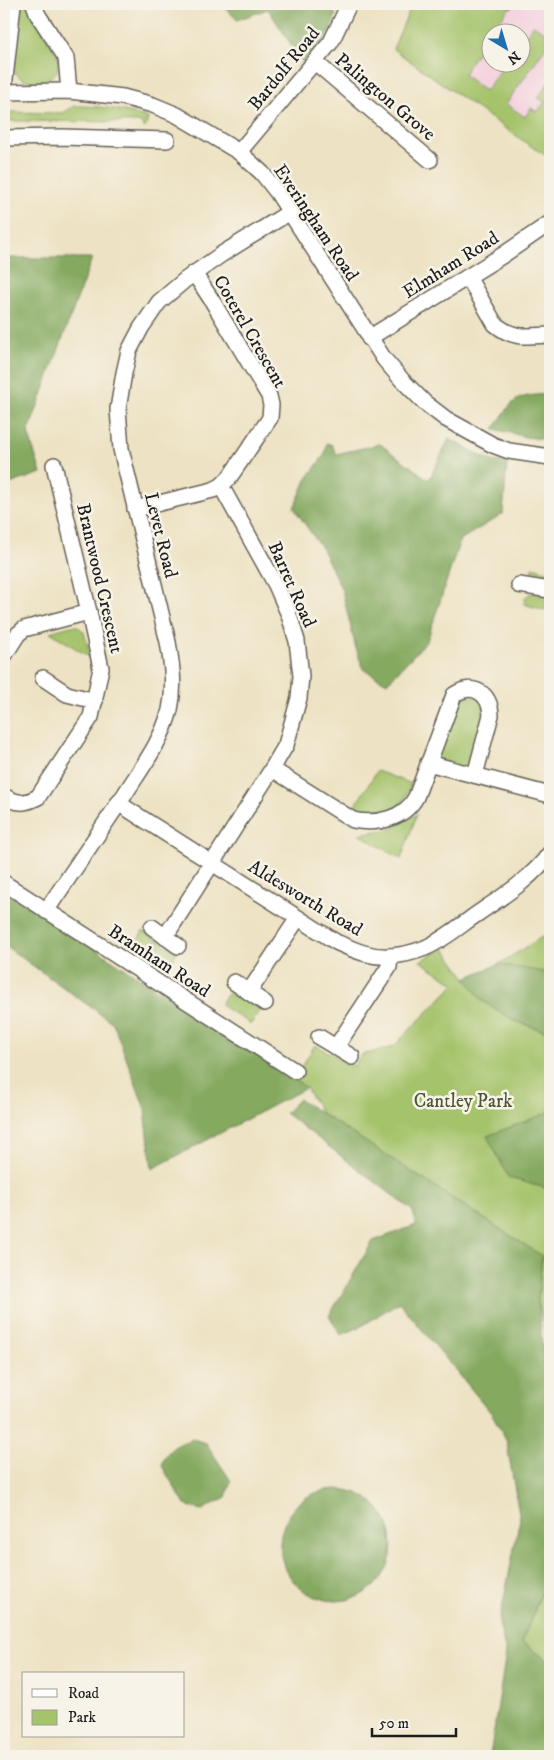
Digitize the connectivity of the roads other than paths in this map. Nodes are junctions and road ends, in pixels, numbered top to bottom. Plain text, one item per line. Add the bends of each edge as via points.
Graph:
1 (13, 4) edge
2 (34, 4) edge
3 (349, 4) edge
4 (316, 62) junction
5 (4, 88) edge
6 (69, 91) junction
7 (4, 92) edge
8 (4, 138) edge
9 (167, 140) dead end
10 (239, 152) junction
11 (430, 160) dead end
12 (290, 212) junction
13 (550, 223) edge
14 (194, 273) junction
15 (468, 277) junction
16 (550, 335) edge
17 (369, 338) junction
18 (550, 457) edge
19 (54, 465) dead end
20 (221, 486) junction
21 (135, 509) junction
22 (519, 585) dead end
23 (550, 590) edge
24 (89, 612) junction
25 (4, 656) edge
26 (43, 678) dead end
27 (95, 701) junction
28 (428, 763) junction
29 (272, 769) junction
30 (475, 775) junction
31 (550, 795) edge
32 (4, 796) edge
33 (118, 803) junction
34 (550, 853) edge
35 (213, 863) junction
36 (4, 883) edge
37 (46, 911) junction
38 (298, 918) junction
39 (152, 927) dead end
40 (165, 937) junction
41 (178, 946) dead end
42 (390, 956) junction
43 (234, 982) dead end
44 (249, 992) junction
45 (265, 1003) dead end
46 (319, 1037) dead end
47 (336, 1047) junction
48 (352, 1057) dead end
49 (295, 1071) dead end

1 - 5 street
2 - 6 street via 66,58
3 - 4 street, Bardolf Road via 332,42
4 - 10 street, Bardolf Road
4 - 11 street, Palington Grove
6 - 7 street, Everingham Road
6 - 10 street, Everingham Road via 123,97 153,105 177,115
8 - 9 street
10 - 12 street, Everingham Road via 262,173
12 - 14 street, Levet Road
12 - 17 street, Everingham Road
13 - 15 street, Elmham Road
14 - 20 street, Coterel Crescent via 269,396 271,405 267,423
14 - 21 street, Levet Road via 159,302 141,328 124,373 118,430
15 - 16 street via 495,324 502,330 518,336
15 - 17 street, Elmham Road
17 - 18 street, Everingham Road via 402,380 446,419 509,451
19 - 24 street, Brantwood Crescent
20 - 21 street
20 - 29 street, Barret Road via 276,584 298,641 299,698 286,745
21 - 33 street, Levet Road via 168,642 173,689 161,735
22 - 23 street
24 - 25 street via 24,628
24 - 27 street, Brantwood Crescent via 101,668
26 - 27 street via 67,694
27 - 32 street, Brantwood Crescent via 91,717 38,797 20,803
28 - 29 street via 416,797 405,812 365,823 353,820
28 - 30 street
28 - 30 street via 454,695 463,689 479,691 486,698 491,715
29 - 35 street, Barret Road
30 - 31 street
33 - 35 street, Aldesworth Road
33 - 37 street, Levet Road
34 - 42 street, Aldesworth Road via 529,876 442,939 426,947
35 - 38 street, Aldesworth Road
35 - 40 street, Barret Road
36 - 37 street, Bramham Road
37 - 49 street, Bramham Road
38 - 42 street, Aldesworth Road via 358,952
38 - 44 street
39 - 40 street
40 - 41 street
42 - 47 street via 389,967
43 - 44 street
44 - 45 street
46 - 47 street
47 - 48 street

